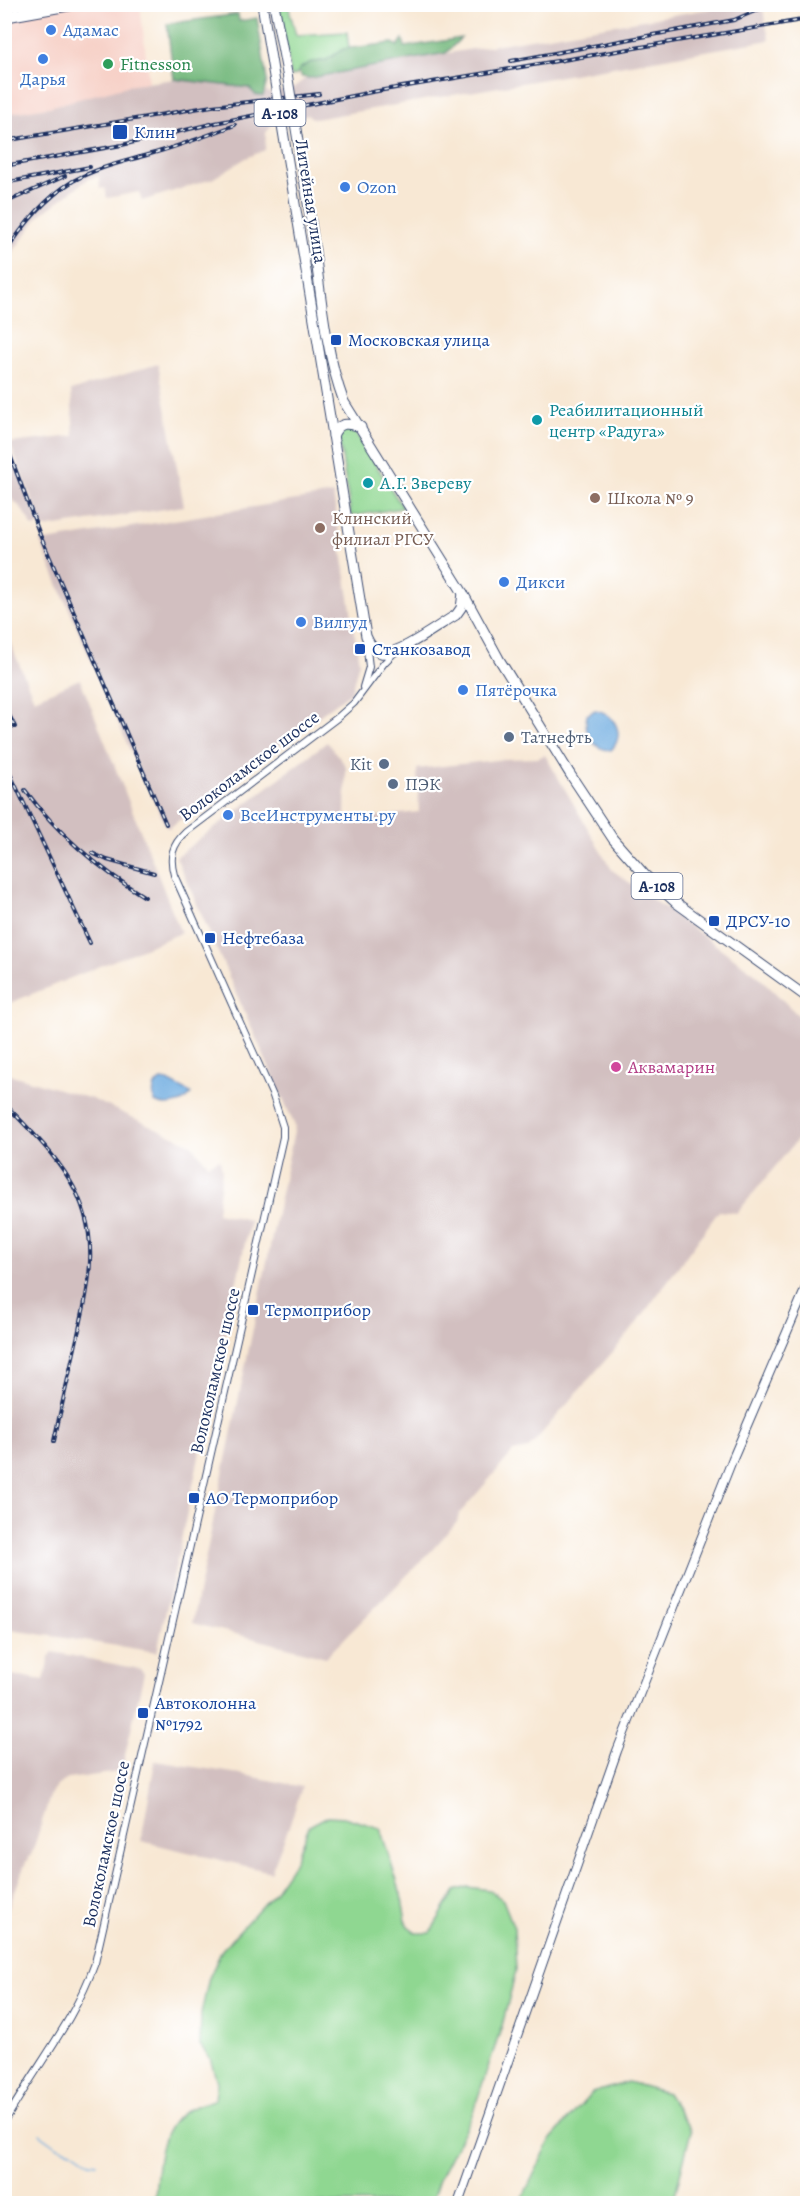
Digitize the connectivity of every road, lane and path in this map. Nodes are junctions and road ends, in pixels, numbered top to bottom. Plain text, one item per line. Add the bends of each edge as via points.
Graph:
1 (58, 4) edge
2 (88, 4) edge
3 (262, 4) edge
4 (274, 4) edge
5 (4, 14) edge
6 (4, 19) edge
7 (361, 427) junction
8 (333, 436) junction
9 (463, 593) junction
10 (456, 615) junction
11 (477, 619) junction
12 (366, 636) junction
13 (400, 649) junction
14 (354, 703) junction
15 (807, 998) edge
16 (807, 1283) edge
17 (4, 2123) edge
18 (458, 2204) edge

1 - 5 street
2 - 6 street
3 - 8 highway, Литейная улица / А-108, bridge
4 - 7 highway, Литейная улица / А-108, bridge via 336,381
7 - 8 highway via 342,424
7 - 9 highway, А-108
8 - 12 highway, А-108
9 - 10 highway
9 - 11 highway, А-108
10 - 11 highway via 468,614
10 - 13 highway
11 - 15 highway, А-108 via 613,839 675,902
12 - 13 highway via 379,653
12 - 14 street, Волоколамское шоссе via 368,674
13 - 14 street, Волоколамское шоссе via 384,663
14 - 17 street, Волоколамское шоссе via 186,832 171,855 174,875 273,1096 283,1137 94,1963 78,2003
16 - 18 main road via 617,1751

